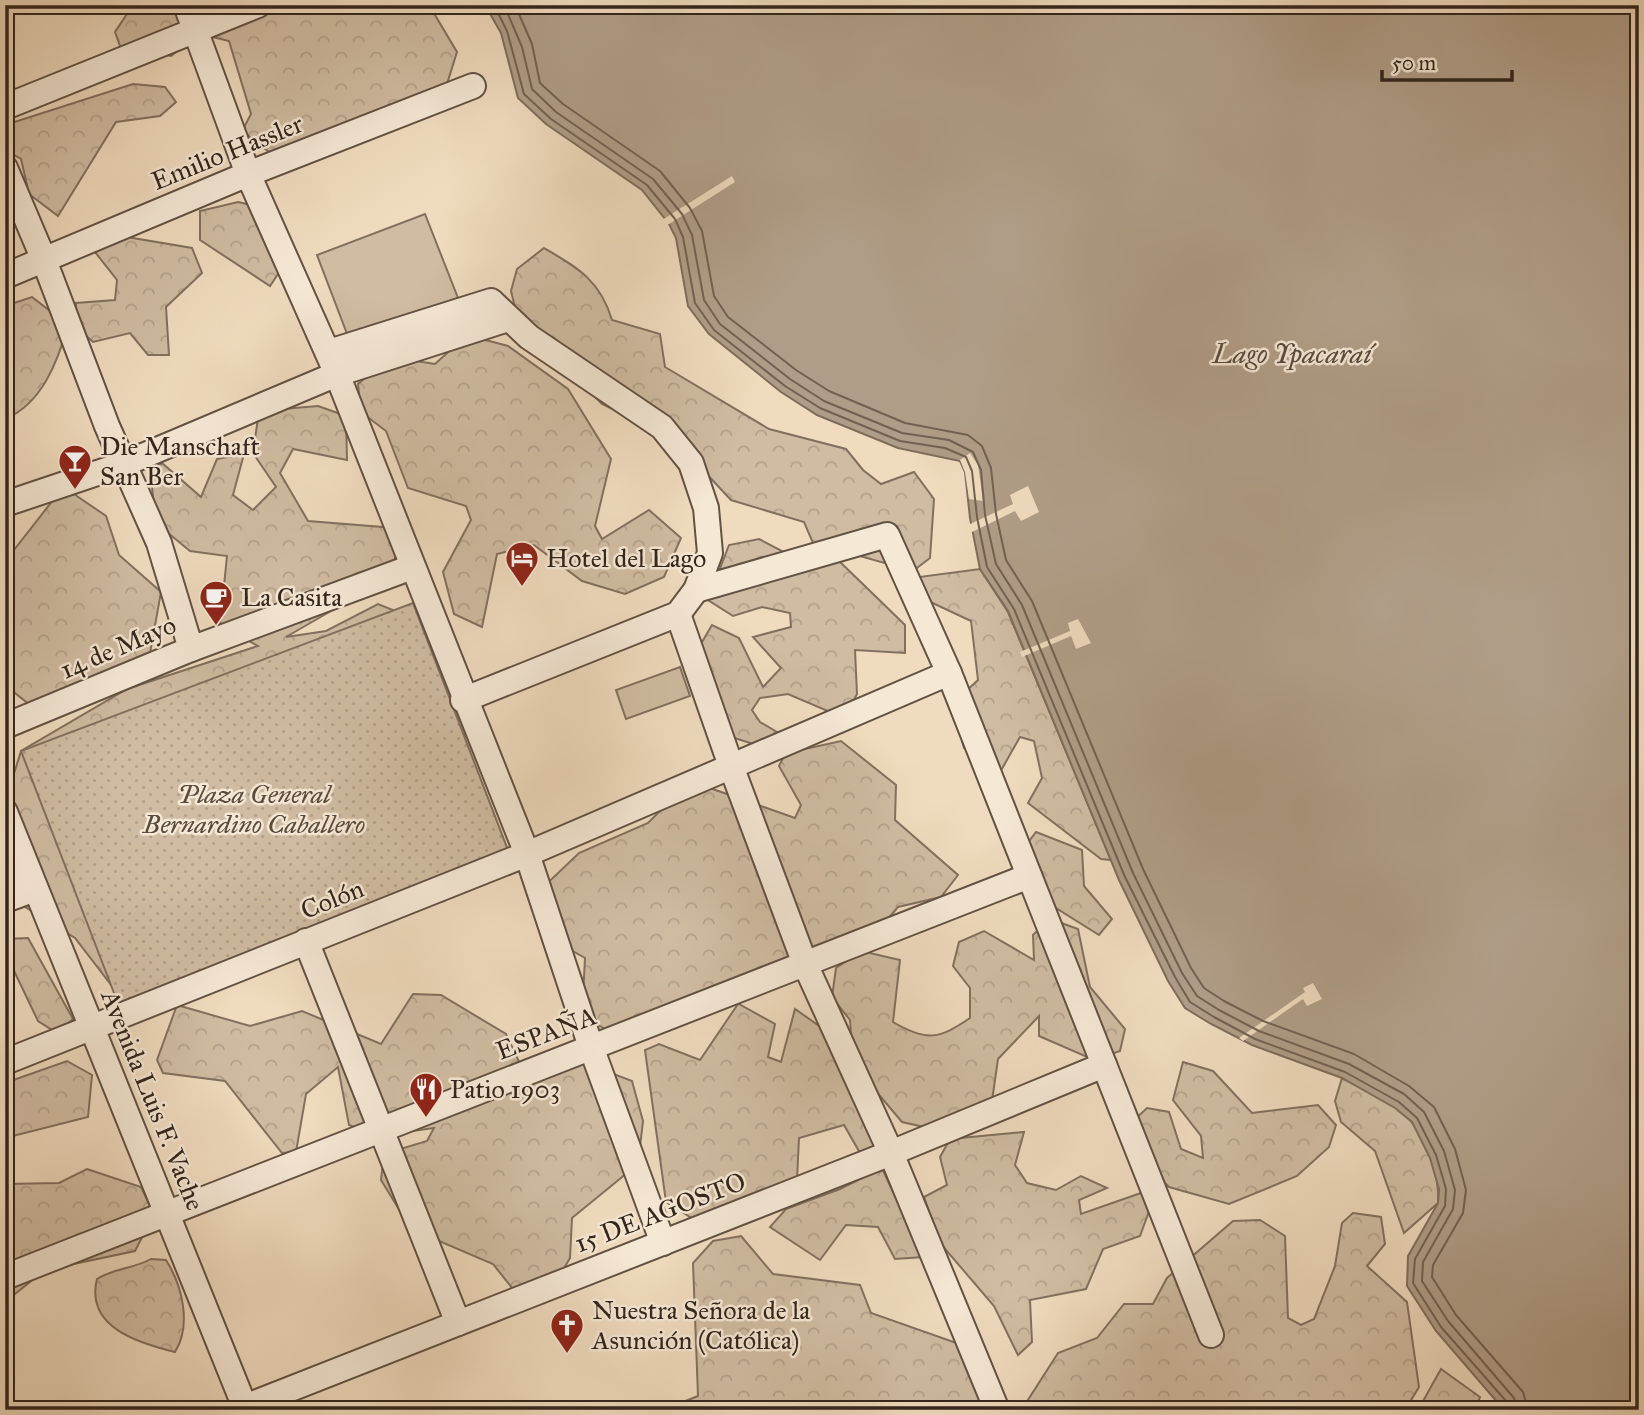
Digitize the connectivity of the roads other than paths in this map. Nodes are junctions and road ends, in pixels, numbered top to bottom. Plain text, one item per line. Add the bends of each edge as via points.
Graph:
1 (186, 5) edge
2 (258, 5) edge
3 (195, 29) junction
4 (473, 86) dead end
5 (5, 107) edge
6 (5, 168) edge
7 (248, 174) junction
8 (44, 260) junction
9 (5, 275) edge
10 (333, 363) junction
11 (124, 464) junction
12 (5, 504) edge
13 (412, 567) junction
14 (696, 590) junction
15 (678, 614) junction
16 (191, 649) junction
17 (949, 673) junction
18 (463, 700) junction
19 (5, 726) edge
20 (731, 766) junction
21 (5, 812) edge
22 (527, 853) junction
23 (1029, 876) junction
24 (23, 879) edge
25 (5, 900) edge
26 (306, 941) junction
27 (805, 964) junction
28 (90, 1026) junction
29 (592, 1047) junction
30 (5, 1062) edge
31 (1104, 1065) junction
32 (381, 1130) junction
33 (891, 1153) junction
34 (168, 1214) junction
35 (663, 1243) junction
36 (5, 1276) edge
37 (457, 1323) junction
38 (1211, 1335) dead end
39 (242, 1409) edge
40 (997, 1410) edge

1 - 3 street
2 - 3 street
3 - 5 street
3 - 7 street
4 - 7 street, Emilio Hassler
6 - 8 street
7 - 8 street, Emilio Hassler
7 - 10 street
8 - 9 street, Emilio Hassler
8 - 11 street
10 - 11 street
10 - 13 street
10 - 14 street via 508,319 662,427 691,464 706,508 710,553
11 - 12 street
11 - 16 street via 159,543
13 - 16 street, 14 de Mayo
13 - 18 street
14 - 15 street
14 - 17 street via 887,535
15 - 18 street
15 - 20 street
16 - 19 street, 14 de Mayo
17 - 20 street, Colón
17 - 23 street
18 - 22 street
20 - 22 street, Colón
20 - 27 street
21 - 24 street, Avenida Luis F. Vache
22 - 26 street, Colón
22 - 29 street
23 - 27 street, ESPAÑA
23 - 31 street
24 - 25 street
24 - 28 street, Avenida Luis F. Vache
26 - 28 street, Colón
26 - 32 street
27 - 29 street, ESPAÑA
27 - 33 street
28 - 30 street, Colón
28 - 34 street, Avenida Luis F. Vache
29 - 32 street, ESPAÑA
29 - 35 street
31 - 33 street, 15 DE AGOSTO
31 - 38 street
32 - 34 street, ESPAÑA
32 - 37 street
33 - 35 street, 15 DE AGOSTO
33 - 40 street
34 - 36 street, ESPAÑA
34 - 39 street, Avenida Luis F. Vache
35 - 37 street, 15 DE AGOSTO
37 - 39 street, 15 DE AGOSTO

